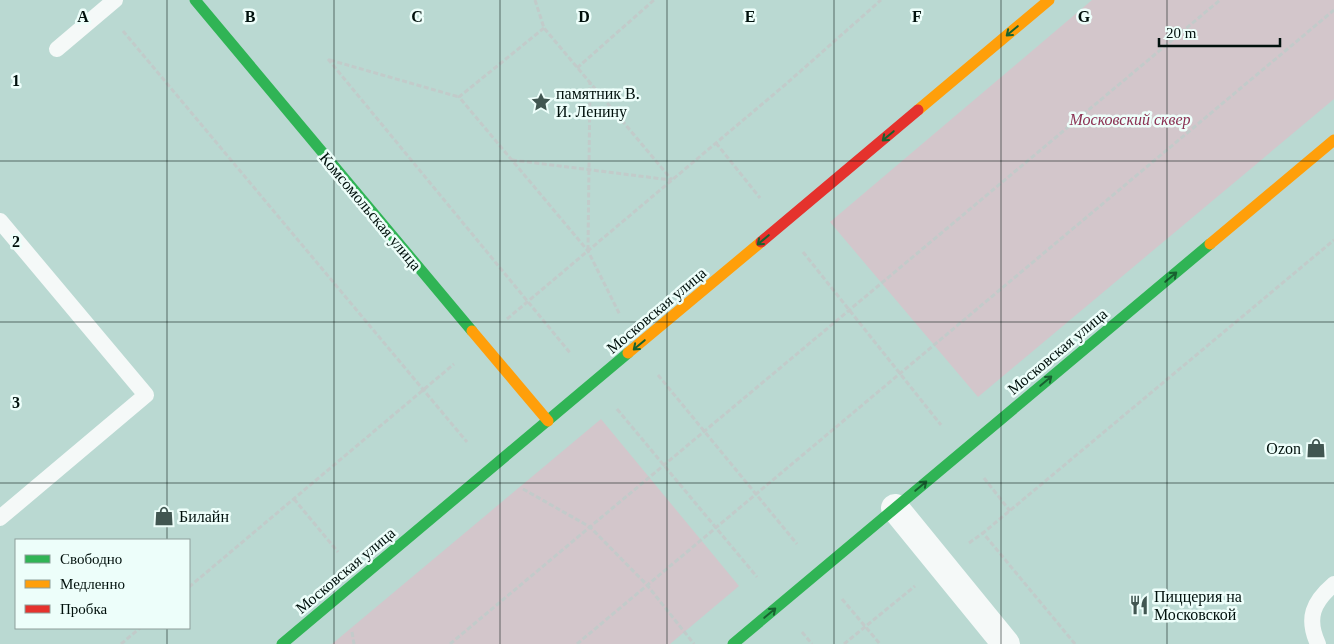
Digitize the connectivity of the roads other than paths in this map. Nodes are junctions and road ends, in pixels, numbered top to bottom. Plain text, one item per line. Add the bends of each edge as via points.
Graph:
1 (195, 0) edge
2 (1049, 0) edge
3 (110, 5) edge
4 (56, 49) dead end
5 (1334, 140) edge
6 (0, 221) edge
7 (548, 421) junction
8 (895, 508) junction
9 (0, 518) edge
10 (1334, 584) edge
11 (737, 643) edge
12 (282, 644) edge
13 (1006, 644) edge
14 (1318, 644) edge

1 - 7 main road, Комсомольская улица
2 -> 7 main road, Московская улица
3 - 4 lane
8 -> 5 main road, Московская улица
6 - 9 lane via 146,395
7 - 12 main road, Московская улица
11 -> 8 main road, Московская улица
8 - 13 street
10 - 14 lane via 1324,593 1312,613 1312,628

